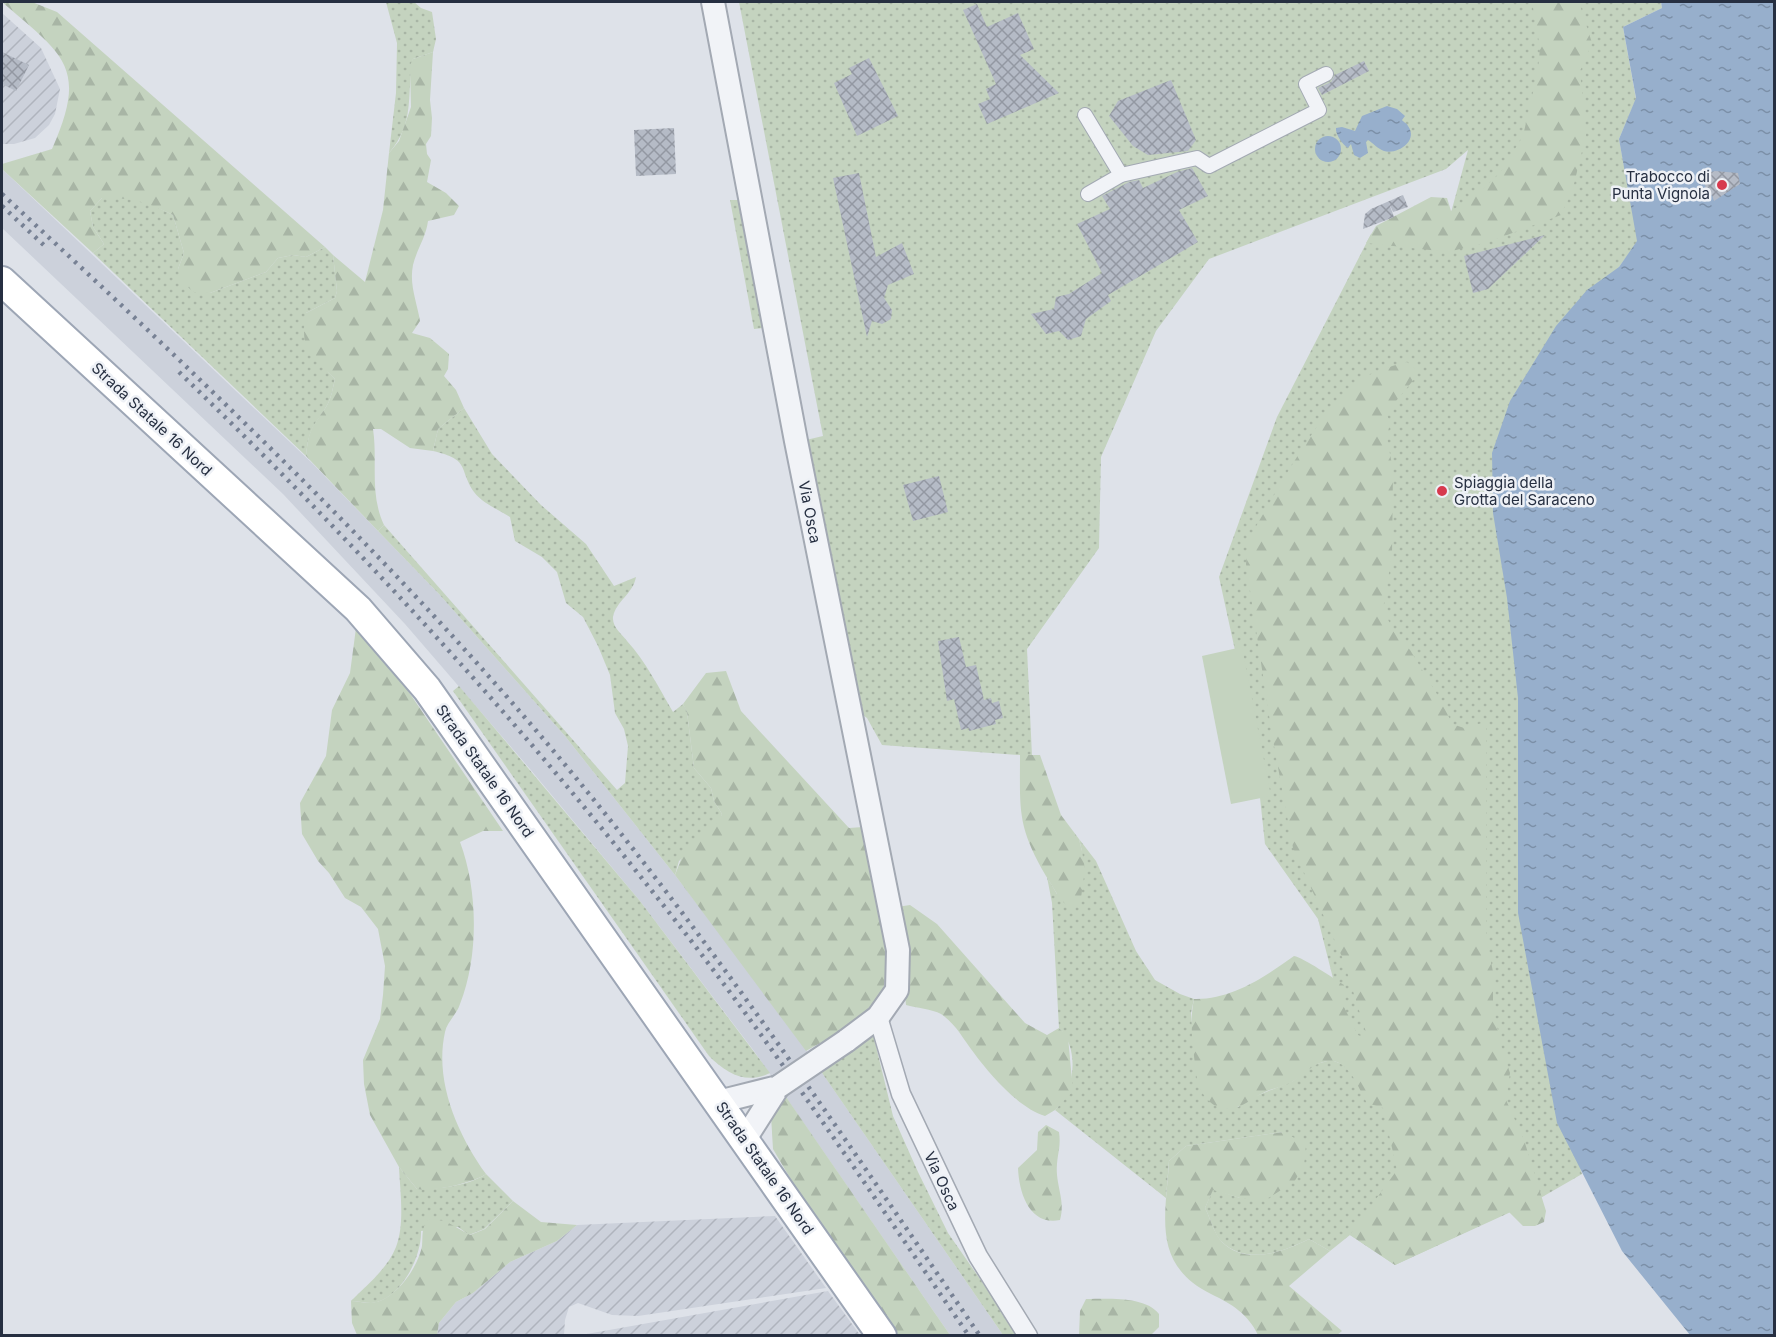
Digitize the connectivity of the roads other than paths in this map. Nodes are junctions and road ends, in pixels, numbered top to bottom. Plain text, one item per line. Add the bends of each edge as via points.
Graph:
1 (713, 2) edge
2 (1326, 74) dead end
3 (1085, 115) dead end
4 (1121, 175) junction
5 (1088, 194) dead end
6 (2, 281) edge
7 (878, 1017) junction
8 (778, 1087) junction
9 (718, 1101) junction
10 (745, 1139) junction
11 (882, 1335) edge
12 (1028, 1335) edge

1 - 7 street, Via Osca via 898,951 897,990
2 - 4 street via 1306,84 1319,110 1209,166 1197,158
3 - 4 street
4 - 5 street
6 - 9 main road, Strada Statale 16 Nord via 358,609 393,647 427,689
7 - 8 street, Via Osca, bridge
7 - 12 street, Via Osca via 902,1094 978,1256
8 - 9 street
8 - 10 street
9 - 10 main road, Strada Statale 16 Nord
10 - 11 main road, Strada Statale 16 Nord

